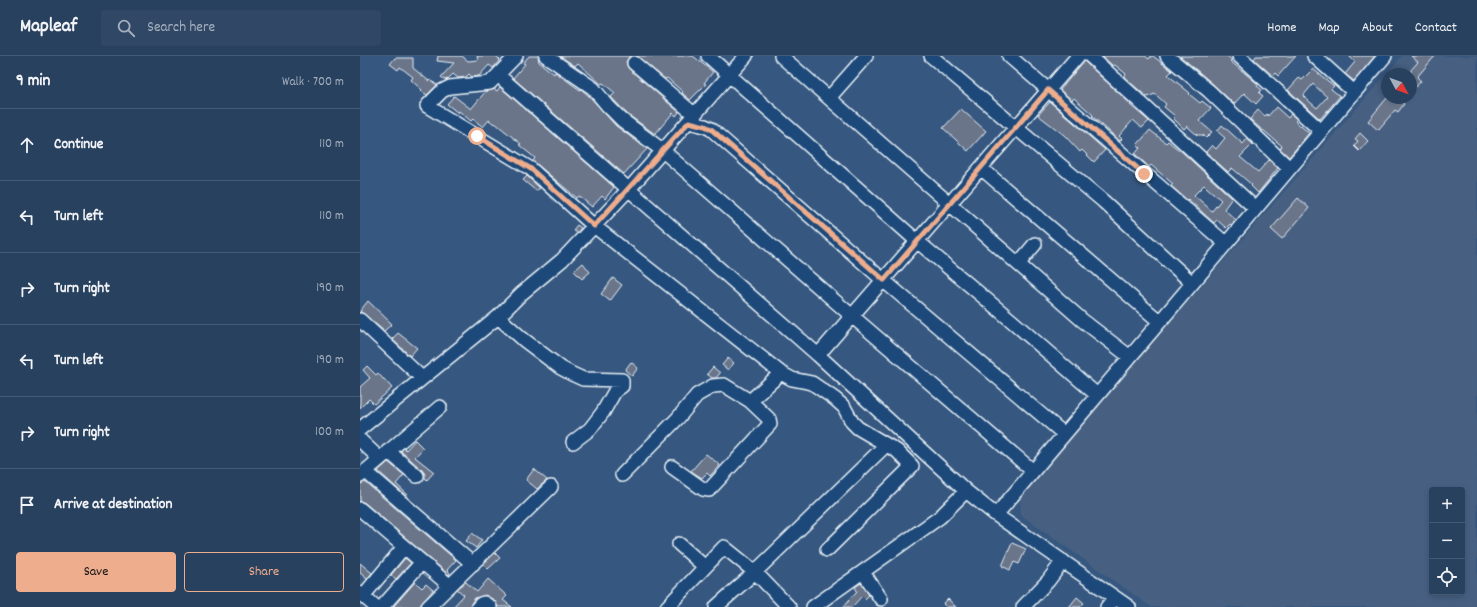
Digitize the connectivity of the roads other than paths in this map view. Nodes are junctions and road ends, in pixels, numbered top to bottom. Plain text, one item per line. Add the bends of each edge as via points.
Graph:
1 (516, 56) edge
2 (546, 56) edge
3 (708, 56) edge
4 (746, 56) edge
5 (782, 56) edge
6 (866, 56) edge
7 (931, 56) edge
8 (1009, 56) edge
9 (1078, 56) edge
10 (1090, 56) edge
11 (1167, 56) edge
12 (1239, 56) edge
13 (1314, 56) edge
14 (1385, 56) edge
15 (634, 63) dead end
16 (498, 75) junction
17 (730, 75) junction
18 (1048, 90) junction
19 (1354, 92) junction
20 (829, 98) junction
21 (692, 118) junction
22 (1016, 128) junction
23 (1321, 131) junction
24 (662, 150) junction
25 (981, 168) junction
26 (1289, 168) junction
27 (629, 189) junction
28 (949, 204) junction
29 (1255, 208) junction
30 (594, 226) junction
31 (917, 241) junction
32 (1035, 244) dead end
33 (1225, 244) junction
34 (1019, 263) junction
35 (884, 280) junction
36 (1192, 283) junction
37 (852, 316) junction
38 (498, 317) junction
39 (360, 320) edge
40 (1159, 322) junction
41 (818, 355) junction
42 (1130, 357) junction
43 (781, 373) junction
44 (422, 378) junction
45 (848, 383) junction
46 (1097, 395) junction
47 (835, 399) junction
48 (750, 401) junction
49 (440, 407) dead end
50 (360, 429) edge
51 (1064, 434) junction
52 (360, 440) edge
53 (911, 441) junction
54 (573, 442) dead end
55 (892, 448) junction
56 (384, 455) junction
57 (672, 467) dead end
58 (1033, 471) junction
59 (362, 474) edge
60 (622, 475) dead end
61 (417, 476) dead end
62 (551, 487) dead end
63 (966, 491) junction
64 (360, 509) edge
65 (996, 515) junction
66 (679, 544) dead end
67 (404, 547) junction
68 (827, 550) dead end
69 (1063, 561) junction
70 (422, 562) junction
71 (472, 564) junction
72 (705, 567) junction
73 (754, 572) junction
74 (863, 572) junction
75 (450, 586) junction
76 (362, 594) edge
77 (881, 599) dead end
78 (1111, 602) edge
79 (820, 605) edge
80 (376, 607) edge
81 (382, 607) edge
82 (428, 607) edge
83 (478, 607) edge
84 (490, 607) edge
85 (667, 607) edge
86 (716, 607) edge
87 (789, 607) edge
88 (1023, 607) edge
89 (1128, 607) edge

1 - 16 street
2 - 24 street via 593,88 622,120
3 - 17 street
4 - 17 street
5 - 20 street
6 - 20 street
7 - 22 street
8 - 18 street
9 - 18 street
10 - 29 street
11 - 26 street via 1209,90
12 - 23 street
13 - 19 street
14 - 19 street
15 - 21 street
16 - 27 street
16 - 30 street via 486,84 450,87 442,91 427,106 531,169
17 - 21 street
17 - 31 street
18 - 22 street
18 - 33 street
19 - 23 street
20 - 28 street
21 - 24 street
21 - 35 street via 711,129
22 - 25 street
22 - 36 street via 1103,201
23 - 26 street
24 - 27 street
24 - 37 street
25 - 28 street
25 - 40 street
26 - 29 street
27 - 30 street
27 - 41 street
28 - 31 street
28 - 34 street
29 - 33 street
30 - 38 street via 562,260
30 - 43 street
31 - 35 street
31 - 46 street
32 - 34 street
33 - 36 street
34 - 42 street via 1082,320
35 - 37 street
35 - 51 street
36 - 40 street
37 - 41 street
37 - 58 street
38 - 44 street
38 - 54 street via 524,340 572,374 583,379 622,380 622,386 615,392 604,412 590,429
39 - 44 street
40 - 42 street
41 - 45 street
42 - 46 street
43 - 47 street via 792,379 812,383
43 - 48 street
44 - 50 street
45 - 47 street
45 - 53 street
46 - 51 street
47 - 55 street via 844,407 858,428
48 - 57 street via 769,419 770,424 709,490 706,491
48 - 60 street via 724,385 713,386 703,391
49 - 56 street
51 - 58 street
52 - 56 street
53 - 55 street
53 - 63 street
55 - 68 street via 912,466
55 - 73 street
56 - 59 street
56 - 61 street
58 - 65 street
59 - 71 street
62 - 71 street
63 - 65 street
63 - 74 street via 940,517
64 - 67 street
65 - 69 street
66 - 72 street
67 - 70 street
67 - 76 street
69 - 78 street
69 - 88 street
70 - 75 street
70 - 81 street
71 - 75 street
72 - 73 street via 724,547
72 - 85 street
73 - 86 street
73 - 87 street
74 - 77 street
74 - 79 street
75 - 82 street
76 - 80 street
78 - 89 street
83 - 84 street via 484,603

